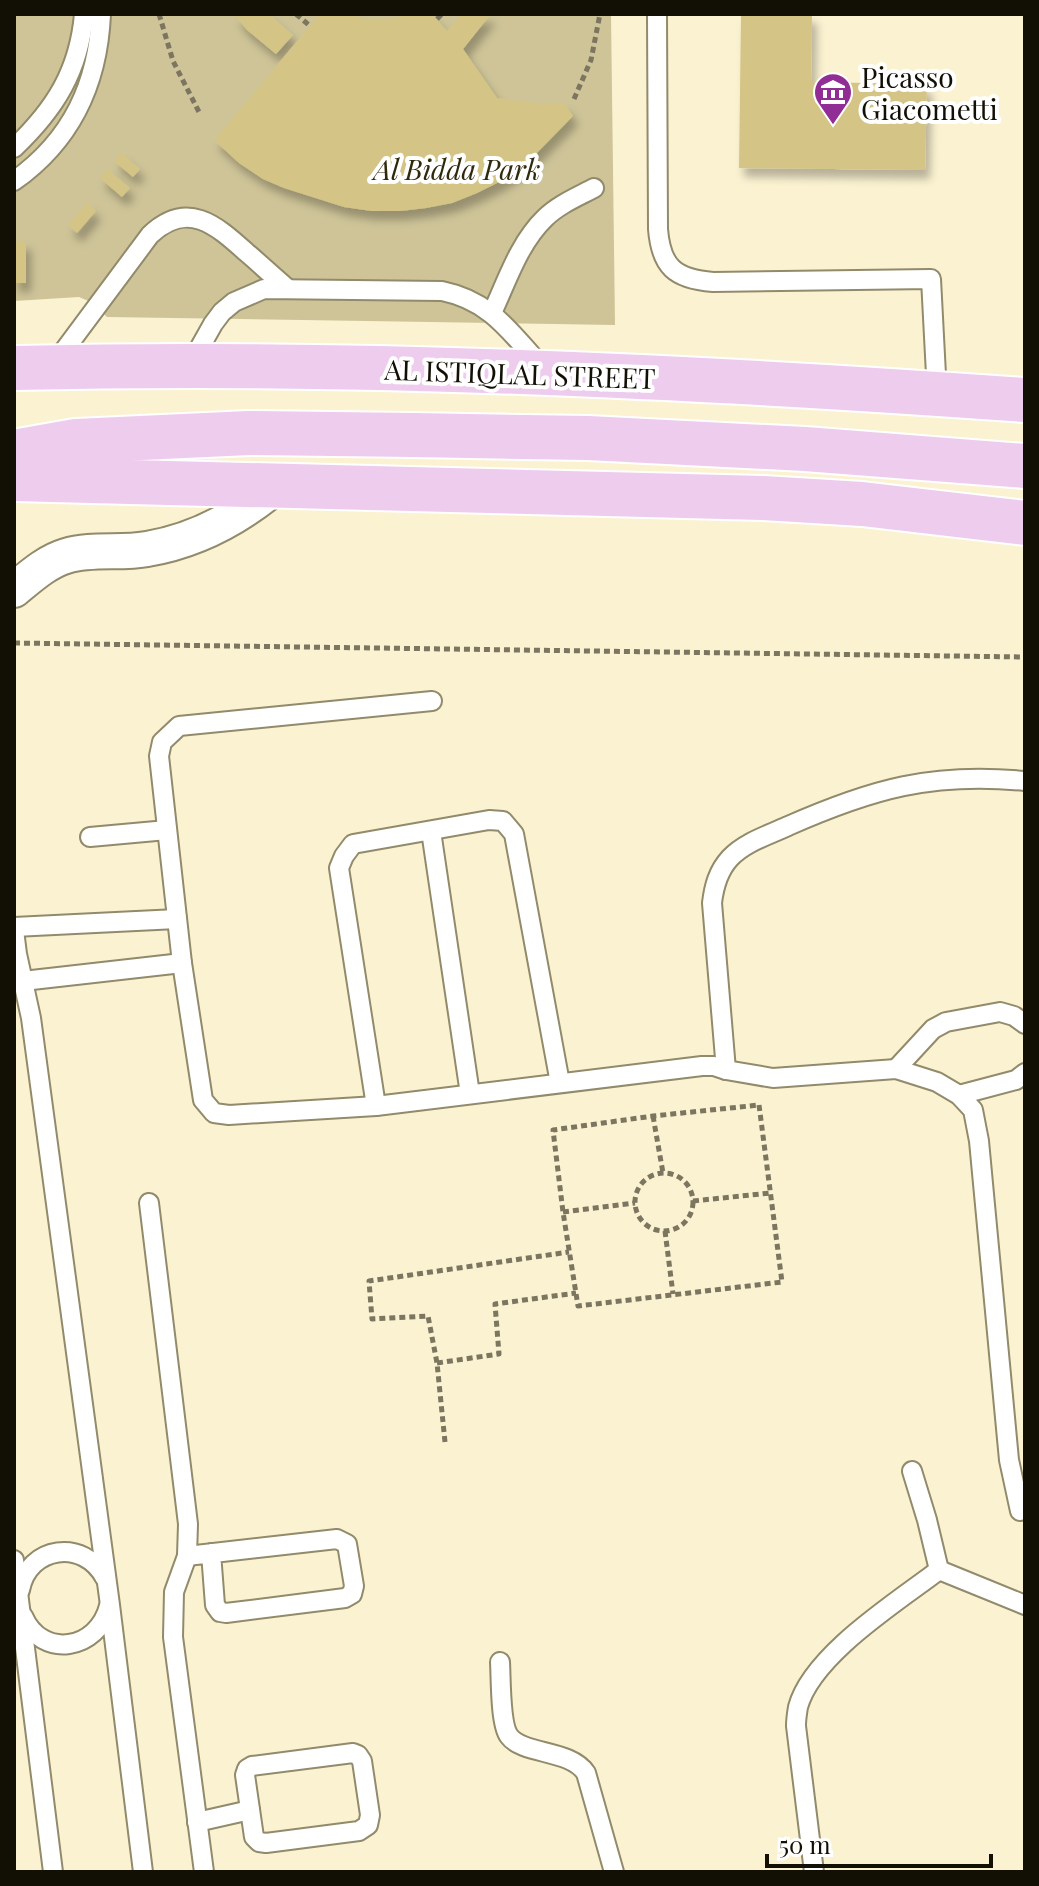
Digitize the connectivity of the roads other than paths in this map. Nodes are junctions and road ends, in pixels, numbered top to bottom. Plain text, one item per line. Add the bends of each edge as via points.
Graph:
1 (84, 14) edge
2 (101, 14) edge
3 (657, 14) edge
4 (14, 148) edge
5 (14, 181) edge
6 (594, 188) dead end
7 (288, 289) junction
8 (492, 313) junction
9 (189, 366) junction
10 (33, 368) edge
11 (547, 373) junction
12 (937, 394) junction
13 (1025, 400) edge
14 (14, 452) edge
15 (1025, 466) edge
16 (14, 479) edge
17 (275, 487) junction
18 (1017, 528) edge
19 (15, 590) edge
20 (432, 701) dead end
21 (1025, 781) edge
22 (167, 830) junction
23 (431, 831) junction
24 (90, 837) dead end
25 (177, 919) junction
26 (14, 929) edge
27 (182, 963) junction
28 (18, 967) edge
29 (1025, 1024) edge
30 (896, 1069) junction
31 (726, 1070) junction
32 (1025, 1073) edge
33 (560, 1083) junction
34 (470, 1094) junction
35 (959, 1095) junction
36 (376, 1106) junction
37 (149, 1203) dead end
38 (912, 1471) dead end
39 (1020, 1511) dead end
40 (211, 1553) junction
41 (187, 1556) junction
42 (14, 1560) edge
43 (939, 1570) junction
44 (106, 1580) junction
45 (19, 1594) junction
46 (110, 1605) junction
47 (1025, 1605) edge
48 (22, 1613) junction
49 (500, 1662) dead end
50 (250, 1810) junction
51 (197, 1822) junction
52 (53, 1872) edge
53 (143, 1872) edge
54 (204, 1872) edge
55 (614, 1872) edge
56 (814, 1872) edge

1 - 4 lane via 76,59 64,87 48,113
2 - 5 lane via 93,72 74,117 44,156
3 - 12 lane via 658,229 663,257 671,268 683,277 713,282 931,279
6 - 8 lane via 559,207 535,229
7 - 8 lane via 442,291 477,302
7 - 9 lane via 264,289 234,302 213,324
7 - 10 lane via 218,227 196,218 171,220 150,235
8 - 11 lane
9 - 10 main road, AL ISTIQLAL STREET
9 - 11 main road, AL ISTIQLAL STREET
11 - 12 main road, AL ISTIQLAL STREET
12 - 13 main road, AL ISTIQLAL STREET
14 - 15 main road via 76,441 233,434 413,435 588,438
16 - 17 main road
17 - 18 main road via 763,498 862,504
17 - 19 street via 234,517 185,540 144,550 68,555
20 - 22 lane via 179,726 162,742 159,756
21 - 31 lane via 942,779 889,788 815,814 730,858 721,869 712,903
22 - 24 lane
22 - 25 lane
23 - 33 lane via 489,820 503,821 514,834
23 - 34 lane
23 - 36 lane via 353,844 339,868
25 - 26 lane
25 - 27 lane
26 - 28 lane
27 - 28 lane
27 - 36 lane via 203,1100 214,1113
28 - 44 lane via 31,1018
29 - 30 lane via 1000,1012 946,1022
30 - 31 lane via 773,1078
30 - 35 lane
31 - 33 lane via 702,1066
32 - 35 lane
33 - 34 lane
34 - 36 lane
35 - 39 lane via 973,1110 979,1141 1009,1460
37 - 41 lane via 188,1524
38 - 43 lane
40 - 40 lane via 337,1539 347,1544 352,1594 220,1612
40 - 41 lane
41 - 51 lane via 174,1592 173,1637
42 - 45 lane
43 - 47 lane
43 - 56 lane via 836,1649 798,1707
44 - 45 lane via 86,1558 57,1552 31,1567
44 - 46 lane
45 - 48 lane
46 - 48 lane via 102,1625 75,1644 43,1639
46 - 53 lane
48 - 52 lane
49 - 55 lane via 508,1735 516,1743 582,1767
50 - 50 lane via 245,1775 252,1766 353,1753 362,1761 370,1815 368,1825 359,1831 259,1842
50 - 51 lane
51 - 54 lane

